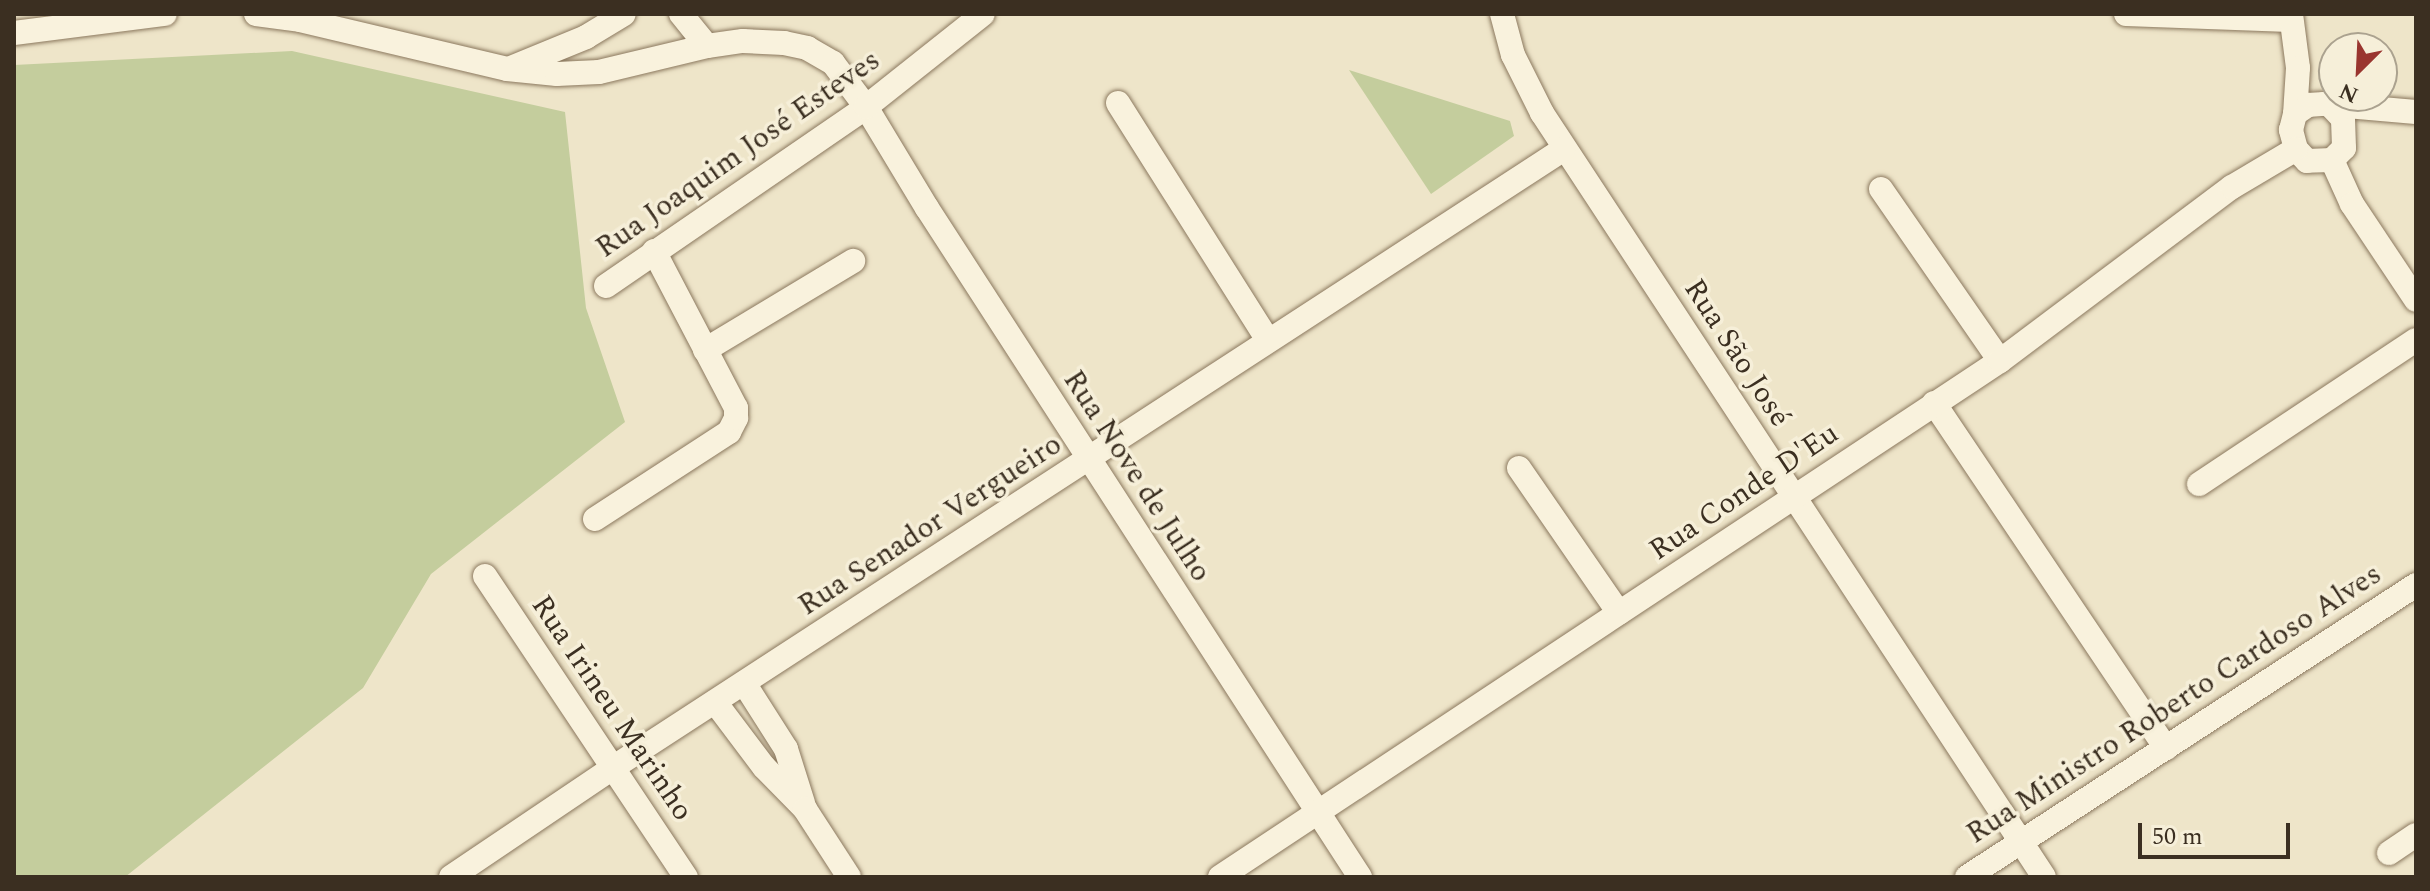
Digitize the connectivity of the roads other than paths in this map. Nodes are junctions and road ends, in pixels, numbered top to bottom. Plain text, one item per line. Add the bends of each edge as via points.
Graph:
1 (165, 14) edge
2 (256, 14) edge
3 (624, 14) edge
4 (681, 14) edge
5 (983, 14) edge
6 (1502, 14) edge
7 (2126, 14) edge
8 (2291, 17) edge
9 (14, 33) edge
10 (707, 46) junction
11 (2298, 68) junction
12 (507, 69) junction
13 (2318, 93) edge
14 (1118, 103) dead end
15 (2318, 104) edge
16 (866, 107) junction
17 (2336, 112) edge
18 (2381, 112) edge
19 (2295, 114) junction
20 (2345, 138) junction
21 (1564, 149) junction
22 (2296, 149) junction
23 (2332, 160) junction
24 (1881, 189) dead end
25 (654, 251) junction
26 (853, 261) dead end
27 (606, 286) dead end
28 (2416, 300) edge
29 (1268, 340) junction
30 (2416, 340) edge
31 (705, 350) junction
32 (2000, 361) junction
33 (1934, 403) junction
34 (1089, 461) junction
35 (1519, 468) dead end
36 (2199, 484) dead end
37 (1795, 498) junction
38 (595, 519) dead end
39 (485, 576) dead end
40 (2416, 585) edge
41 (1619, 613) junction
42 (744, 683) junction
43 (715, 702) junction
44 (2166, 748) junction
45 (614, 767) junction
46 (805, 809) junction
47 (1316, 812) junction
48 (2020, 841) junction
49 (451, 877) edge
50 (686, 877) edge
51 (849, 877) edge
52 (1220, 877) edge
53 (1360, 877) edge
54 (1967, 877) edge
55 (2044, 877) edge

1 - 9 street
2 - 12 street, Rua Nove de Julho
3 - 12 street via 586,37
4 - 10 street
5 - 16 street, Rua Joaquim José Esteves
6 - 21 street, Rua São José via 1526,84
7 - 8 street
8 - 11 street
10 - 12 street, Rua Nove de Julho via 599,72
10 - 16 street, Rua Nove de Julho via 784,43 819,52
11 - 13 street
11 - 19 street
14 - 29 street
15 - 19 street
16 - 25 street, Rua Joaquim José Esteves
16 - 34 street, Rua Nove de Julho
17 - 20 street via 2343,119
18 - 20 street
19 - 22 street via 2291,130
20 - 23 street
21 - 29 street, Rua Senador Vergueiro
21 - 37 street, Rua São José
22 - 23 street via 2307,161
22 - 32 street, Rua Conde D'Eu via 2232,187
23 - 28 street via 2352,204
24 - 32 street
25 - 27 street, Rua Joaquim José Esteves
25 - 31 street
26 - 31 street
29 - 34 street, Rua Senador Vergueiro
30 - 36 street
31 - 38 street via 736,408 733,426
32 - 33 street, Rua Conde D'Eu
33 - 37 street, Rua Conde D'Eu
33 - 44 street
34 - 42 street, Rua Senador Vergueiro
34 - 47 street, Rua Nove de Julho
35 - 41 street
37 - 41 street, Rua Conde D'Eu
37 - 48 street, Rua São José
39 - 45 street, Rua Irineu Marinho
40 - 44 street, Rua Ministro Roberto Cardoso Alves
41 - 47 street, Rua Conde D'Eu
42 - 43 street, Rua Senador Vergueiro
42 - 46 street via 786,749
43 - 45 street, Rua Senador Vergueiro
43 - 46 street via 764,767
44 - 48 street, Rua Ministro Roberto Cardoso Alves
45 - 49 street, Rua Senador Vergueiro
45 - 50 street, Rua Irineu Marinho
46 - 51 street
47 - 52 street, Rua Conde D'Eu
47 - 53 street, Rua Nove de Julho
48 - 54 street, Rua Ministro Roberto Cardoso Alves
48 - 55 street, Rua São José

